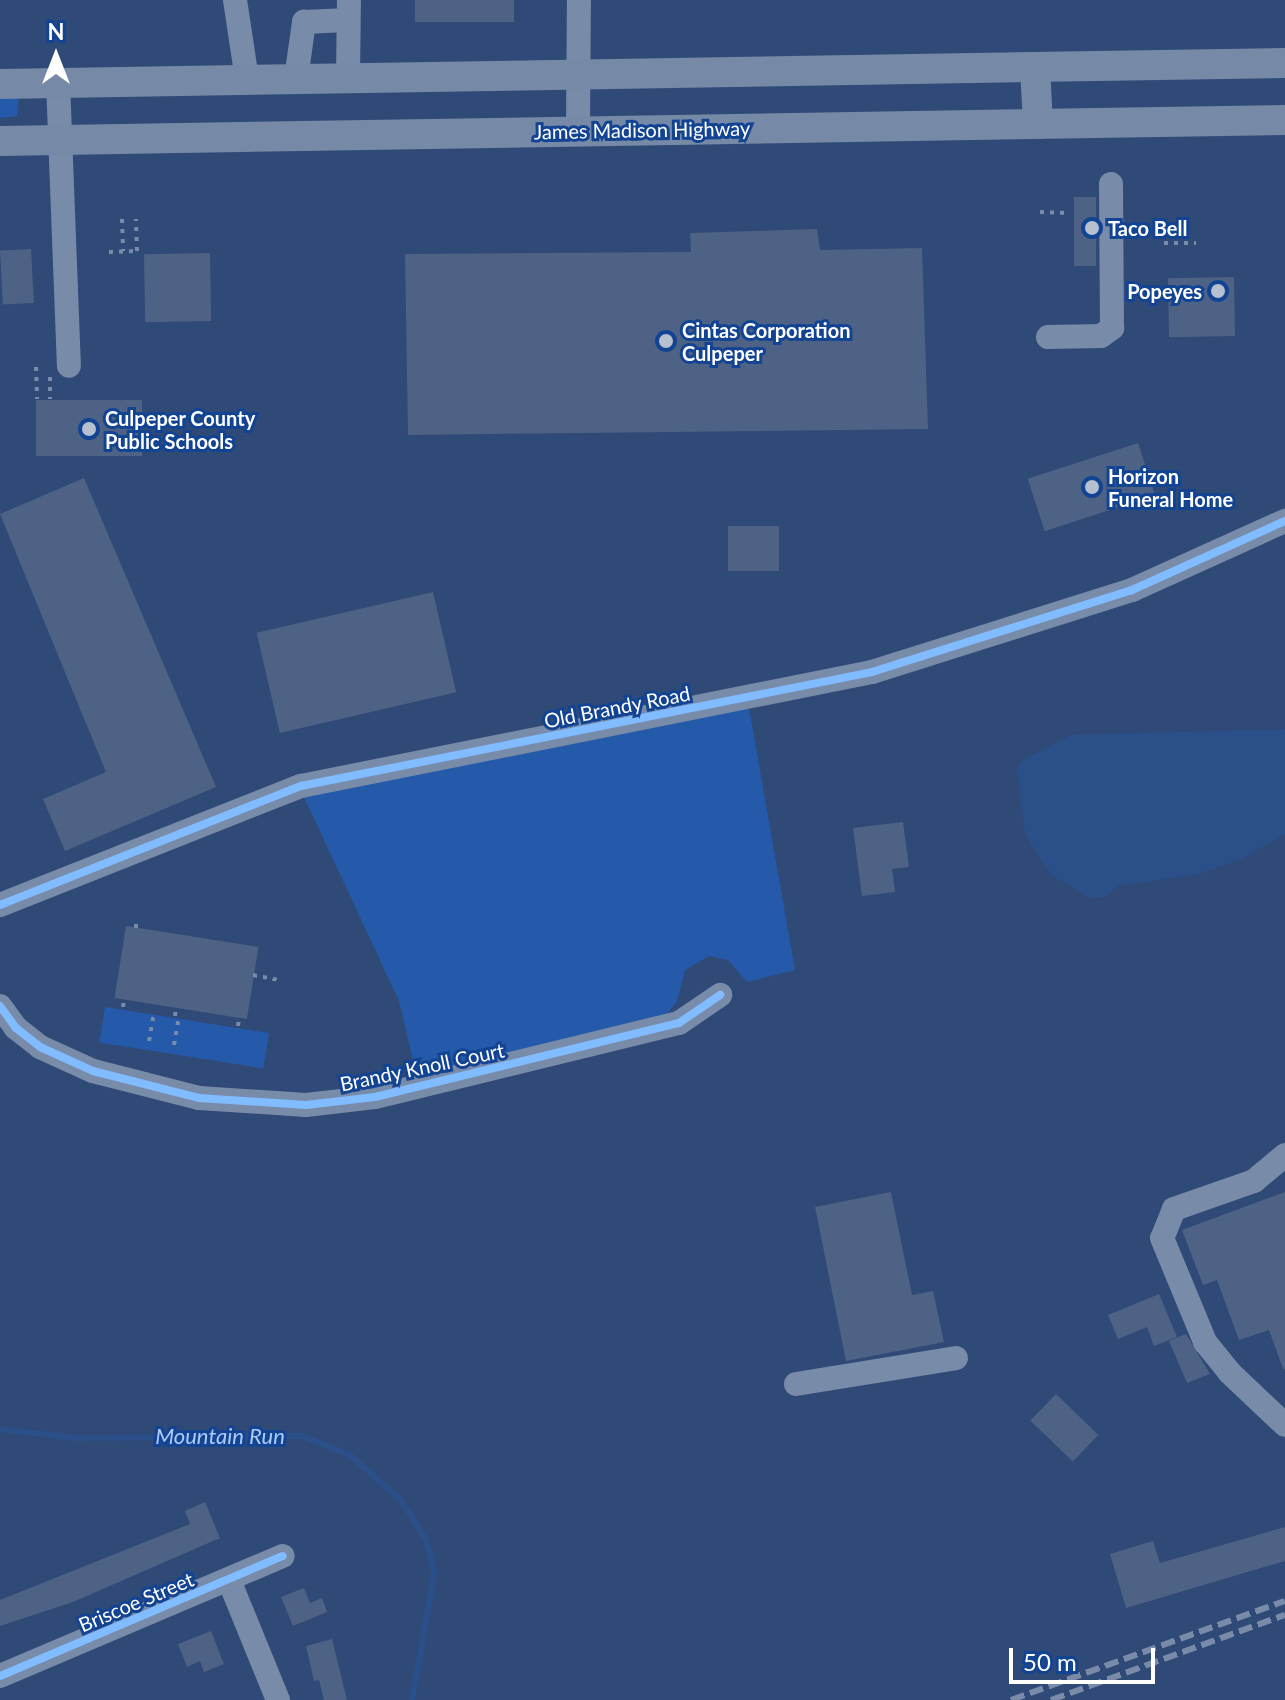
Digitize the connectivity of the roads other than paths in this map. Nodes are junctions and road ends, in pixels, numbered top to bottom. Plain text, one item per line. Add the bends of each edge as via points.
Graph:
1 (235, 0) edge
2 (579, 0) edge
3 (348, 10) edge
4 (1285, 63) edge
5 (1035, 67) junction
6 (578, 74) junction
7 (348, 78) junction
8 (247, 79) junction
9 (296, 79) junction
10 (58, 82) junction
11 (0, 84) edge
12 (1285, 120) edge
13 (1038, 124) junction
14 (578, 131) junction
15 (62, 140) junction
16 (0, 141) edge
17 (1111, 184) dead end
18 (1048, 337) dead end
19 (59, 366) road end
20 (1285, 521) edge
21 (0, 905) edge
22 (720, 995) dead end
23 (0, 1006) edge
24 (1285, 1155) edge
25 (956, 1358) dead end
26 (796, 1384) dead end
27 (1285, 1425) edge
28 (283, 1556) dead end
29 (229, 1580) junction
30 (0, 1676) edge
31 (278, 1700) edge

1 - 8 street
2 - 6 street
3 - 7 street
3 - 9 street via 304,22
4 - 5 main road
5 - 6 main road
5 - 13 main road
6 - 7 main road
6 - 14 street
7 - 9 main road
8 - 9 main road
8 - 10 main road
10 - 11 main road
10 - 15 street
12 - 13 main road, James Madison Highway
13 - 14 main road, James Madison Highway
14 - 15 main road, James Madison Highway
15 - 16 main road, James Madison Highway
15 - 19 street
17 - 18 street via 1112,328 1101,336
20 - 21 street, Old Brandy Road via 1132,590 872,672 301,786
22 - 23 street, Brandy Knoll Court via 679,1023 375,1097 306,1105 199,1098 93,1071 27,1038
24 - 27 street via 1254,1181 1174,1209 1162,1238 1205,1342
25 - 26 street
28 - 29 street, Briscoe Street
29 - 30 street, Briscoe Street
29 - 31 street

